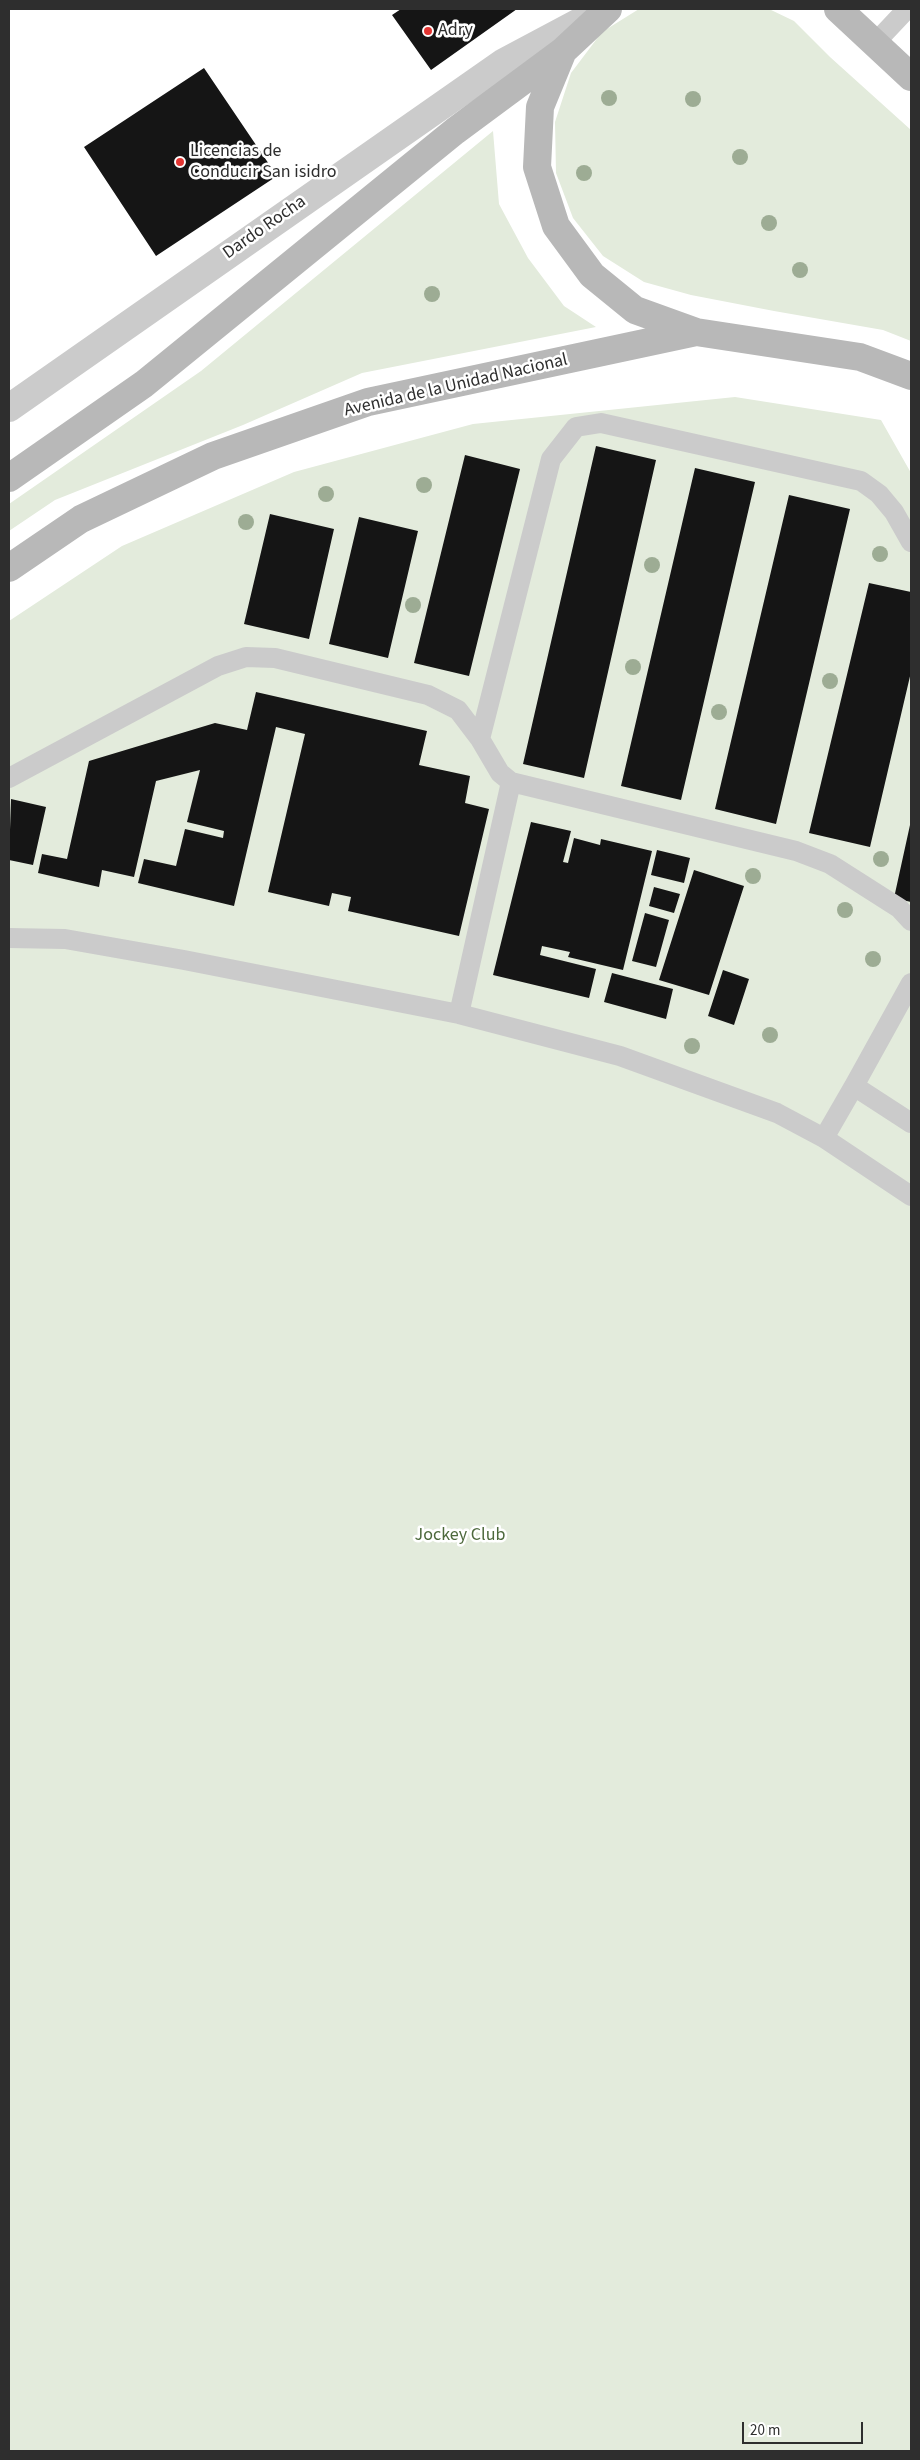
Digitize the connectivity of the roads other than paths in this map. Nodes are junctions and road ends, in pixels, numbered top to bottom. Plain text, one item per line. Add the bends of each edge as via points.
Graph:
1 (603, 9) edge
2 (608, 9) edge
3 (907, 9) edge
4 (846, 11) edge
5 (875, 43) junction
6 (563, 51) junction
7 (911, 77) edge
8 (696, 332) junction
9 (911, 376) edge
10 (9, 408) edge
11 (9, 478) edge
12 (911, 542) edge
13 (9, 568) edge
14 (480, 739) junction
15 (9, 778) edge
16 (511, 782) junction
17 (911, 920) edge
18 (9, 938) edge
19 (911, 983) edge
20 (459, 1014) junction
21 (854, 1086) junction
22 (911, 1123) edge
23 (824, 1138) junction
24 (911, 1196) edge

1 - 10 street, Dardo Rocha via 504,62
2 - 6 main road
3 - 5 lane
4 - 5 main road
5 - 7 main road
6 - 8 main road via 540,107 537,167 556,226 592,275 635,310
6 - 11 main road via 455,131 144,384
8 - 9 main road via 860,357
8 - 13 main road, Avenida de la Unidad Nacional via 368,402 213,456 81,519
12 - 14 lane via 879,494 861,482 601,423 576,427 551,459
14 - 15 lane via 458,710 428,694 275,658 246,657 218,666
14 - 16 lane via 500,773
16 - 17 lane via 796,851 830,864 899,908
16 - 20 lane
18 - 20 lane via 65,939
19 - 21 lane
20 - 23 lane via 620,1056 777,1112
21 - 22 lane
21 - 23 lane
23 - 24 lane

